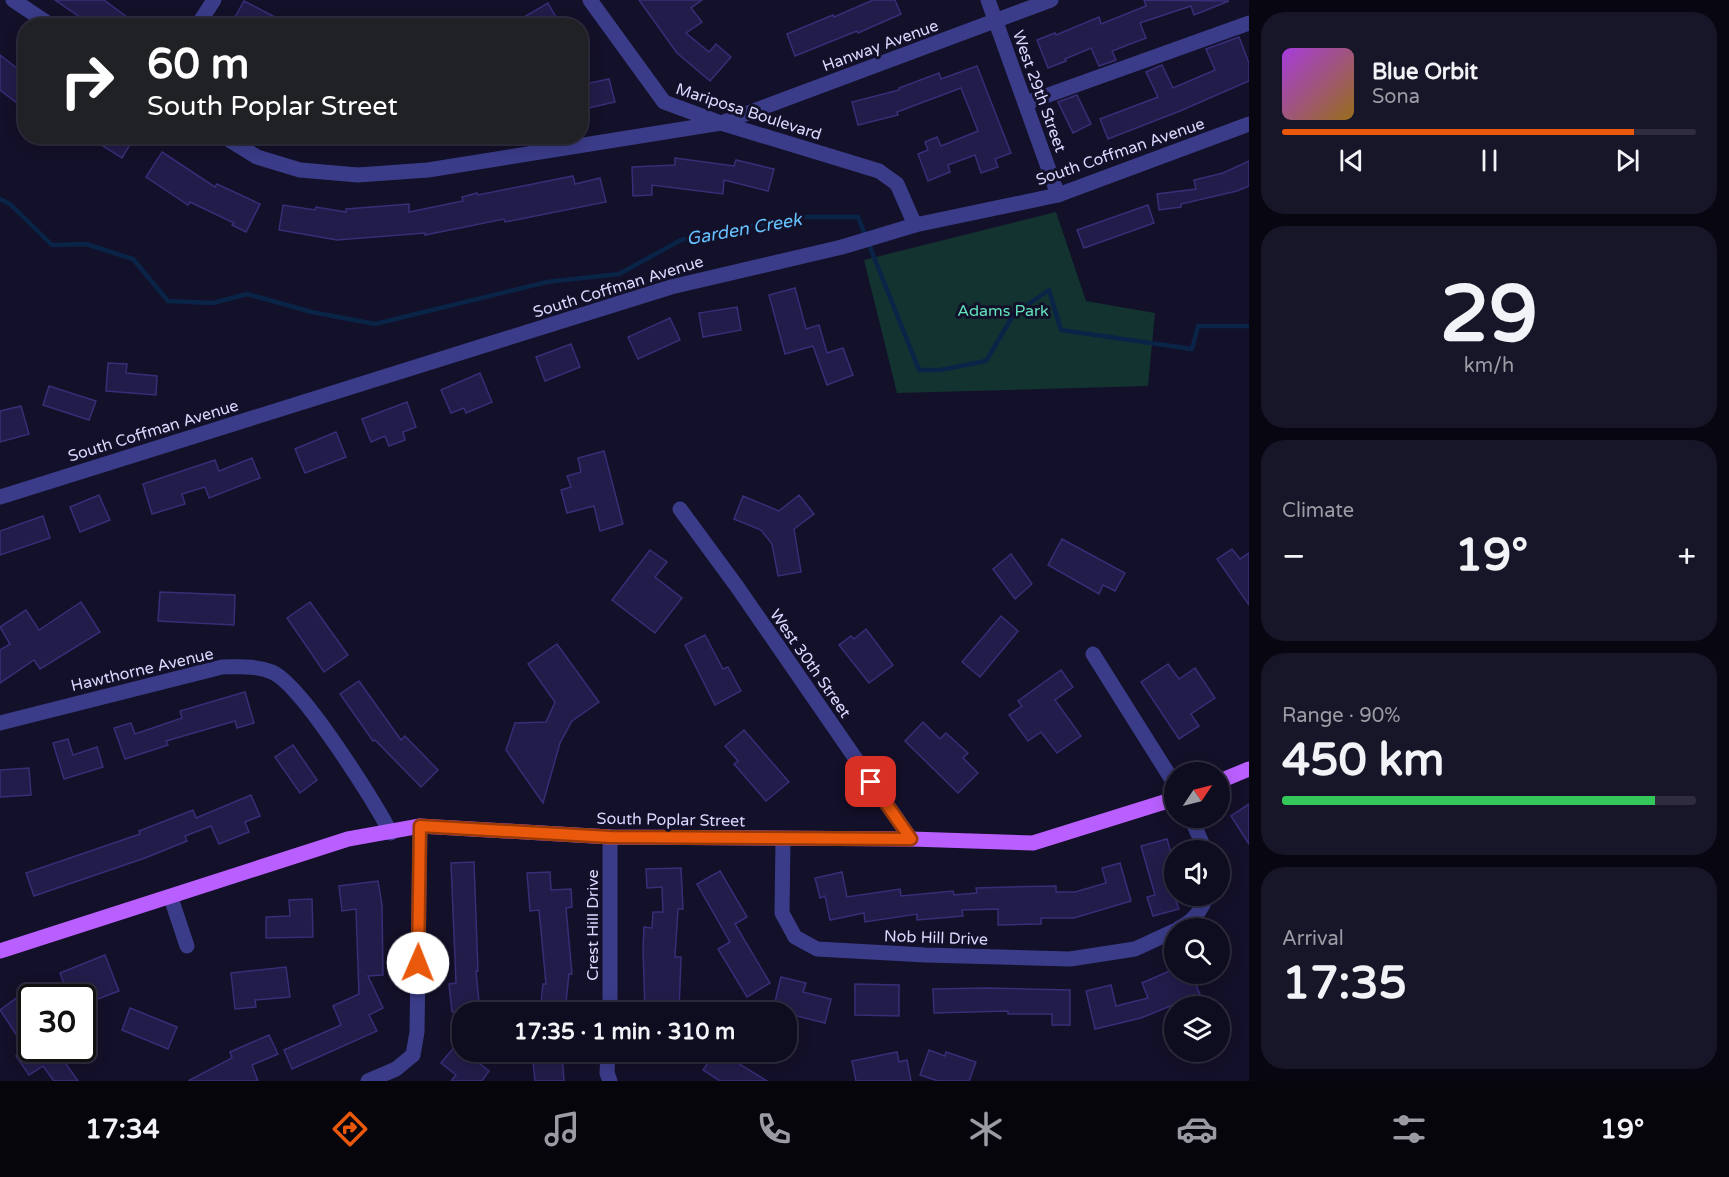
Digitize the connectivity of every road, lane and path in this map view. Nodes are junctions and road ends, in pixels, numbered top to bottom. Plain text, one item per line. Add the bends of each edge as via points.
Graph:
1 (13, 0) edge
2 (214, 0) edge
3 (590, 0) edge
4 (988, 0) edge
5 (1051, 0) edge
6 (40, 18) edge
7 (202, 18) edge
8 (996, 21) junction
9 (1249, 23) edge
10 (1026, 103) junction
11 (721, 123) junction
12 (1249, 124) edge
13 (236, 144) edge
14 (1058, 195) junction
15 (915, 225) junction
16 (0, 497) edge
17 (680, 509) dead end
18 (1093, 654) dead end
19 (0, 723) edge
20 (1164, 767) edge
21 (1249, 769) edge
22 (1230, 777) edge
23 (1164, 802) edge
24 (420, 826) junction
25 (391, 833) junction
26 (610, 837) junction
27 (783, 839) junction
28 (911, 839) junction
29 (171, 898) junction
30 (1203, 906) edge
31 (1194, 918) edge
32 (1164, 936) edge
33 (187, 946) dead end
34 (0, 951) edge
35 (610, 1002) edge
36 (608, 1062) edge
37 (368, 1081) edge
38 (610, 1081) edge

1 - 6 street
2 - 7 street
3 - 11 street, Mariposa Boulevard via 664,102
4 - 8 street, West 29th Street
5 - 8 street, Hanway Avenue
8 - 10 street, West 29th Street
8 - 11 street, Hanway Avenue
9 - 10 street
10 - 14 street, West 29th Street
11 - 13 street via 428,170 358,175 300,170 257,157
11 - 15 street, Mariposa Boulevard via 879,171 897,184
12 - 14 street, South Coffman Avenue
14 - 15 street, South Coffman Avenue
15 - 16 street, South Coffman Avenue via 842,247 671,286
17 - 28 street, West 30th Street
18 - 20 street
19 - 25 street, Hawthorne Avenue via 222,668 253,667 273,672 301,698 374,802
21 - 22 main road
23 - 28 main road, South Poplar Street via 1033,843
24 - 25 main road, South Poplar Street
24 - 26 main road, South Poplar Street
24 - 37 street via 417,1032 413,1054 396,1069
25 - 29 main road, South Poplar Street via 348,839
26 - 27 main road, South Poplar Street
26 - 35 street, Crest Hill Drive
27 - 28 main road, South Poplar Street
27 - 32 street, Nob Hill Drive via 782,913 795,937 817,949 1070,959 1135,949
29 - 33 street
29 - 34 main road, South Poplar Street
30 - 31 street
36 - 38 street

